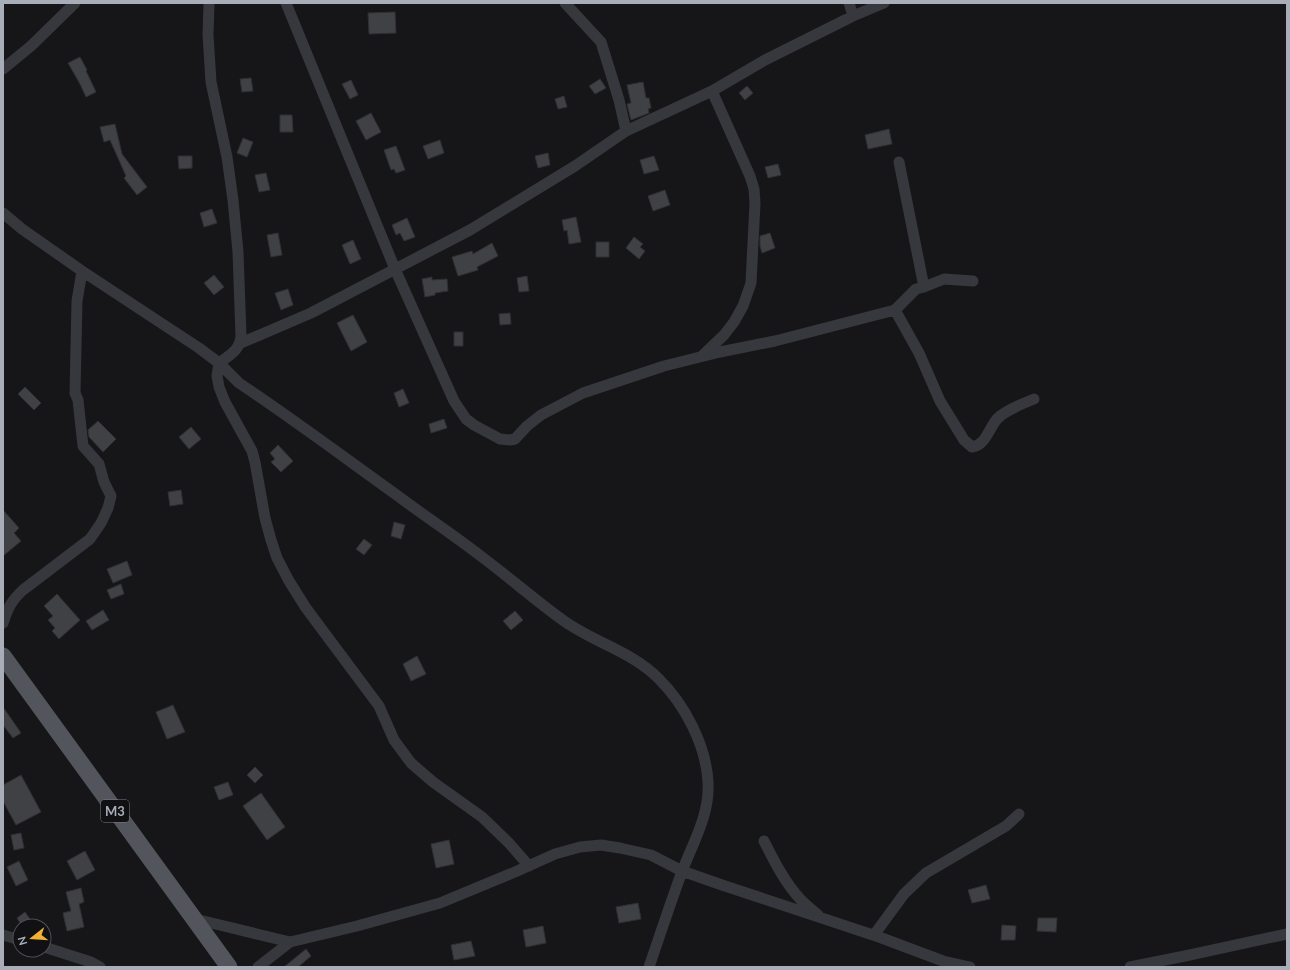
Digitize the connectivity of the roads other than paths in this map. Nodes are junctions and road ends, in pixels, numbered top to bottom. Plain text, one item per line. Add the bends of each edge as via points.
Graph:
1 (75, 3) edge
2 (209, 3) edge
3 (286, 3) edge
4 (565, 3) edge
5 (849, 3) edge
6 (884, 3) edge
7 (853, 16) junction
8 (3, 69) edge
9 (712, 91) junction
10 (626, 131) junction
11 (899, 162) dead end
12 (3, 214) edge
13 (395, 269) junction
14 (82, 271) junction
15 (973, 280) dead end
16 (924, 287) junction
17 (895, 310) junction
18 (241, 343) junction
19 (701, 357) junction
20 (219, 363) junction
21 (1034, 399) dead end
22 (3, 623) edge
23 (3, 656) edge
24 (1019, 814) dead end
25 (764, 841) dead end
26 (529, 866) junction
27 (682, 871) junction
28 (821, 918) junction
29 (195, 919) junction
30 (1287, 934) edge
31 (874, 935) junction
32 (290, 942) junction
33 (52, 950) edge
34 (100, 967) edge
35 (228, 967) edge
36 (258, 967) edge
37 (648, 967) edge
38 (970, 967) edge
39 (1130, 967) edge

1 - 8 street
2 - 18 street via 211,82 227,157 238,252
3 - 13 street
4 - 10 street via 601,42
5 - 7 street
6 - 7 street
7 - 9 street via 765,60
9 - 10 street
9 - 19 street via 754,189 754,228 751,283 743,306 728,331
10 - 13 street via 575,166 470,230
11 - 16 street
12 - 14 street
13 - 18 street via 311,313
13 - 19 street via 454,401 466,419 500,439 515,438 541,415 583,393 664,366
14 - 20 street via 174,330
14 - 22 street via 77,302 75,393 83,446 99,464 111,496 101,523 90,539 23,590 13,600
15 - 16 street via 944,279
16 - 17 street via 916,289
17 - 19 street
17 - 21 street via 940,401 964,440 972,447 980,444 989,434 997,418
18 - 20 street
20 - 26 street via 219,387 256,462 271,540 289,581 378,706 394,740 411,763 482,818 510,843
20 - 27 street via 239,383 482,557 564,620 584,634 630,656 660,679 683,708 692,725 704,759 708,783 703,819
23 - 29 main road, M3
24 - 31 street via 1000,830 926,874 904,894
25 - 28 street via 774,861 801,900
26 - 27 street via 555,854 580,847 601,845 651,856
26 - 32 street via 440,903
27 - 28 street
27 - 37 street
28 - 31 street
29 - 32 street
29 - 35 main road, M3
30 - 39 street
31 - 38 street via 943,961
32 - 36 street
33 - 34 street

